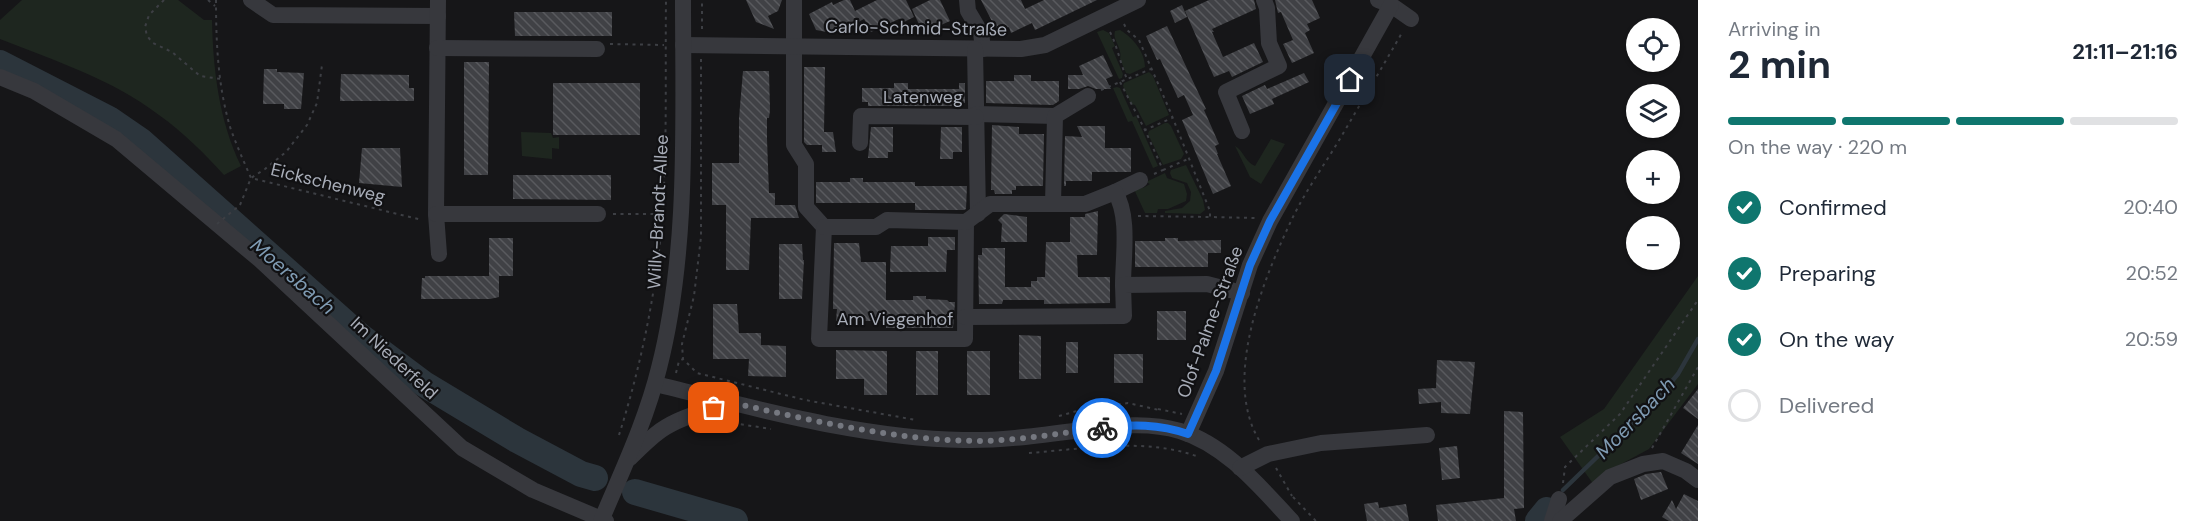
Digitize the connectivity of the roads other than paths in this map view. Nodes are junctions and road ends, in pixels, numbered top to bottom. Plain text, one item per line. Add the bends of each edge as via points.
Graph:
1 (251, 0) edge
2 (683, 0) edge
3 (794, 0) edge
4 (967, 0) edge
5 (1138, 0) edge
6 (1264, 0) edge
7 (1385, 2) edge
8 (438, 8) edge
9 (1411, 19) road end
10 (683, 45) junction
11 (794, 46) junction
12 (437, 48) junction
13 (597, 49) road end
14 (979, 49) junction
15 (0, 77) edge
16 (1088, 96) road end
17 (976, 115) junction
18 (1055, 116) junction
19 (1242, 131) dead end
20 (860, 143) dead end
21 (1140, 180) road end
22 (1114, 192) junction
23 (1053, 204) junction
24 (598, 214) road end
25 (972, 218) junction
26 (437, 219) junction
27 (824, 227) junction
28 (439, 254) dead end
29 (1123, 285) junction
30 (1242, 293) junction
31 (965, 317) junction
32 (655, 384) junction
33 (733, 403) junction
34 (1188, 434) junction
35 (1427, 435) dead end
36 (625, 463) junction
37 (1240, 468) junction
38 (1698, 480) edge
39 (1559, 499) dead end
40 (603, 520) edge
41 (1292, 521) edge
42 (1552, 521) edge
43 (1560, 521) edge

1 - 8 street via 273,15
2 - 10 street, Willy-Brandt-Allee
3 - 11 street
4 - 14 street, Latenweg via 968,11 981,33
5 - 14 street, Carlo-Schmid-Straße via 1045,45
6 - 19 street via 1269,43 1279,66 1226,92
7 - 9 street
7 - 30 street, Olof-Palme-Straße via 1270,221
8 - 12 street
10 - 11 street, Carlo-Schmid-Straße
10 - 32 street, Willy-Brandt-Allee via 681,214 674,293
11 - 14 street, Carlo-Schmid-Straße
11 - 27 street via 794,145 806,164 806,207
12 - 13 street
12 - 26 street
14 - 17 street, Latenweg
15 - 40 street, Im Niederfeld via 34,91 116,139 260,260 462,448 533,490
16 - 18 street
17 - 18 street
17 - 20 street, Latenweg via 861,116
17 - 25 street, Latenweg
18 - 23 street
21 - 22 street
22 - 23 street via 1085,204
22 - 29 street via 1124,215
23 - 25 street via 990,204
24 - 26 street
25 - 27 street via 887,220 876,227
25 - 31 street, Am Viegenhof
26 - 28 street
27 - 31 street, Am Viegenhof via 819,339 965,339
29 - 30 street via 1207,284
29 - 31 street, Am Viegenhof via 1124,316
30 - 34 street, Olof-Palme-Straße via 1216,371
32 - 33 street
32 - 36 street, Willy-Brandt-Allee
33 - 34 street via 860,430 931,439 985,441 1135,425
33 - 36 street via 667,426
34 - 37 street
35 - 37 street via 1321,443 1268,454
36 - 40 street, Willy-Brandt-Allee
37 - 41 street
38 - 43 street via 1664,461 1643,464 1610,477
39 - 42 street

